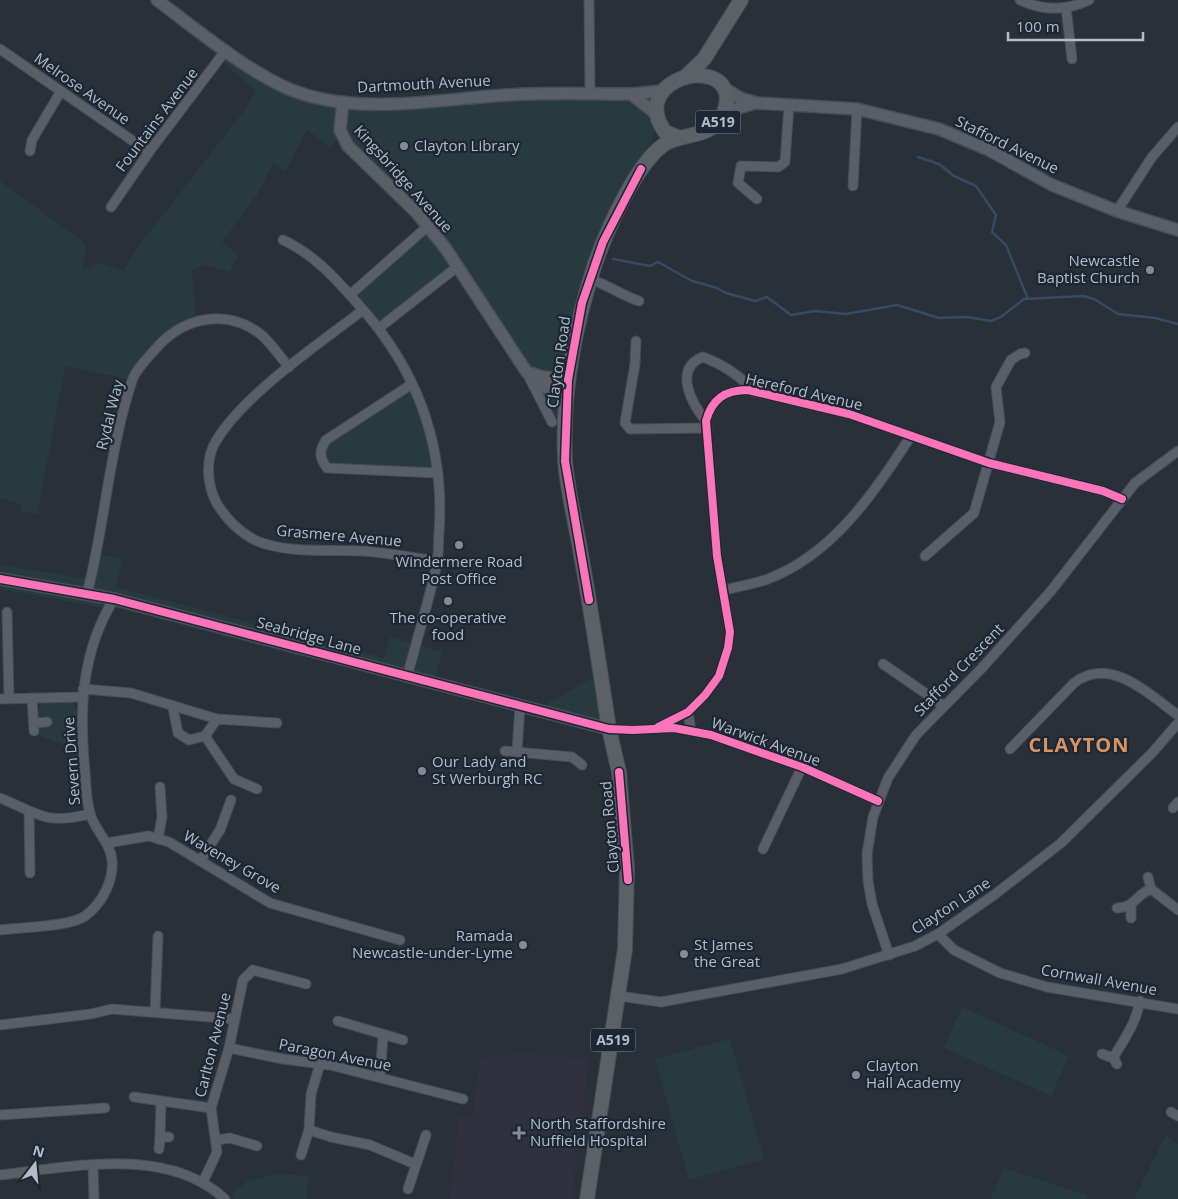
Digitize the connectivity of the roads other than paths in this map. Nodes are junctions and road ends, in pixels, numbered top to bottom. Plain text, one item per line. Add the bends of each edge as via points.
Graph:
1 (157, 0) edge
2 (589, 0) edge
3 (741, 0) edge
4 (1020, 0) edge
5 (1089, 0) edge
6 (1066, 8) junction
7 (718, 38) junction
8 (0, 49) edge
9 (226, 50) junction
10 (1072, 59) dead end
11 (685, 77) junction
12 (722, 86) junction
13 (662, 91) junction
14 (61, 92) junction
15 (590, 92) junction
16 (631, 94) junction
17 (343, 102) junction
18 (757, 103) junction
19 (789, 105) junction
20 (857, 109) junction
21 (722, 117) junction
22 (657, 118) junction
23 (1178, 127) edge
24 (680, 138) junction
25 (30, 151) dead end
26 (149, 152) junction
27 (641, 169) junction
28 (853, 186) dead end
29 (757, 199) dead end
30 (111, 207) dead end
31 (1117, 212) junction
32 (428, 226) junction
33 (1178, 230) edge
34 (283, 240) dead end
35 (457, 267) junction
36 (590, 279) junction
37 (351, 294) junction
38 (639, 301) dead end
39 (363, 310) junction
40 (379, 328) junction
41 (636, 341) dead end
42 (1025, 353) dead end
43 (289, 367) junction
44 (526, 371) junction
45 (412, 384) junction
46 (567, 387) junction
47 (754, 392) junction
48 (552, 422) dead end
49 (707, 425) junction
50 (911, 436) junction
51 (1178, 451) edge
52 (989, 462) junction
53 (438, 473) junction
54 (1122, 499) junction
55 (925, 556) dead end
56 (437, 561) junction
57 (0, 579) edge
58 (723, 590) junction
59 (87, 594) junction
60 (114, 600) junction
61 (7, 612) dead end
62 (884, 664) dead end
63 (407, 677) junction
64 (82, 693) junction
65 (4, 698) edge
66 (32, 698) junction
67 (520, 706) junction
68 (944, 706) junction
69 (172, 708) junction
70 (688, 712) junction
71 (1178, 715) edge
72 (217, 719) junction
73 (47, 722) dead end
74 (1178, 722) edge
75 (276, 723) dead end
76 (656, 728) junction
77 (609, 729) junction
78 (691, 731) junction
79 (205, 736) junction
80 (1010, 749) dead end
81 (505, 751) dead end
82 (517, 751) junction
83 (582, 765) dead end
84 (802, 767) junction
85 (160, 787) dead end
86 (257, 789) dead end
87 (0, 798) edge
88 (231, 800) dead end
89 (878, 801) junction
90 (29, 812) junction
91 (90, 814) junction
92 (158, 838) junction
93 (107, 843) junction
94 (763, 848) dead end
95 (200, 861) junction
96 (30, 872) dead end
97 (1148, 877) dead end
98 (1151, 889) junction
99 (1131, 906) junction
100 (1117, 908) dead end
101 (1178, 910) edge
102 (1131, 918) dead end
103 (0, 930) edge
104 (938, 934) junction
105 (158, 936) dead end
106 (400, 940) dead end
107 (889, 955) junction
108 (306, 984) dead end
109 (619, 996) junction
110 (1140, 1001) junction
111 (1178, 1009) edge
112 (155, 1011) junction
113 (234, 1019) junction
114 (338, 1021) dead end
115 (0, 1025) edge
116 (383, 1036) junction
117 (403, 1040) dead end
118 (229, 1048) junction
119 (1102, 1054) dead end
120 (320, 1064) junction
121 (380, 1077) junction
122 (134, 1097) dead end
123 (463, 1099) dead end
124 (161, 1101) junction
125 (104, 1108) dead end
126 (211, 1108) junction
127 (0, 1115) edge
128 (309, 1130) junction
129 (426, 1135) dead end
130 (217, 1140) junction
131 (257, 1146) dead end
132 (159, 1149) dead end
133 (301, 1155) dead end
134 (415, 1164) junction
135 (93, 1166) junction
136 (0, 1175) edge
137 (203, 1182) junction
138 (408, 1189) dead end
139 (94, 1199) edge
140 (225, 1199) edge
141 (587, 1199) edge

1 - 9 street, Dartmouth Avenue
2 - 15 street
3 - 7 main road, A519
4 - 6 street via 1034,6
5 - 6 street
6 - 10 street
7 - 11 main road, A519 via 704,60
7 - 12 main road, A519 via 714,65
8 - 14 street, Melrose Avenue
9 - 17 street, Dartmouth Avenue via 289,89
9 - 26 street, Fountains Avenue
11 - 12 main road via 705,76
11 - 13 main road, A519
12 - 18 street, Stafford Avenue via 740,98
12 - 21 main road, A519 via 727,102
13 - 16 street, Dartmouth Avenue
13 - 22 main road, A519 via 656,100
14 - 25 street via 32,140
14 - 26 street, Melrose Avenue
15 - 16 street, Dartmouth Avenue
15 - 17 street, Dartmouth Avenue via 378,104
16 - 22 street
17 - 32 street, Kingsbridge Avenue via 340,130 348,146
18 - 19 street, Stafford Avenue
18 - 21 street, Stafford Avenue
19 - 20 street, Stafford Avenue
19 - 29 street via 785,162 778,167 740,166 738,183
20 - 28 street
20 - 31 street, Stafford Avenue via 939,129
21 - 24 main road, A519 via 710,128
22 - 24 main road, A519 via 665,132
22 - 27 main road, Clayton Road / A519
23 - 31 street via 1152,157
24 - 27 main road, Clayton Road / A519 via 658,148
26 - 30 street, Fountains Avenue
27 - 36 main road, Clayton Road / A519 via 603,242
31 - 33 street, Stafford Avenue
32 - 35 street, Kingsbridge Avenue
32 - 37 street
34 - 37 street via 307,254
35 - 40 street
35 - 44 street, Kingsbridge Avenue
36 - 38 street
36 - 46 main road, Clayton Road / A519 via 577,325
37 - 39 street
39 - 40 street
39 - 43 street, Grasmere Avenue
40 - 45 street
41 - 49 street via 625,423 630,429
42 - 52 street via 1011,360 996,387 1000,422
43 - 56 street, Grasmere Avenue via 235,415 215,442 208,476 211,492 223,514 257,540 284,548 377,552
43 - 59 street, Rydal Way via 260,333 226,319 191,322 164,340 147,358 132,380
44 - 46 street, Kingsbridge Avenue via 541,386
44 - 48 street, Kingsbridge Avenue
45 - 53 street via 431,431
45 - 53 street via 326,440 320,449 320,459 328,468
46 - 77 main road, Clayton Road / A519 via 565,461
47 - 49 street, Hereford Avenue via 734,390 723,394 715,400
47 - 49 street, Hereford Avenue via 744,379 720,364 703,357 694,360 685,377 698,412
47 - 50 street, Hereford Avenue via 849,414
49 - 58 street, Hereford Avenue via 717,556
50 - 52 street, Hereford Avenue
50 - 58 street via 884,476 837,534 798,564 768,579
51 - 54 street, Stafford Crescent via 1151,469
52 - 54 street, Hereford Avenue
52 - 55 street via 974,513
53 - 56 street via 441,506
54 - 68 street, Stafford Crescent via 1052,591
56 - 63 street
57 - 59 street, Seabridge Lane
58 - 70 street, Hereford Avenue via 730,632 725,661 719,676
59 - 60 street, Seabridge Lane
60 - 63 street, Seabridge Lane
60 - 64 street, Severn Drive via 96,635 85,667
61 - 65 street
62 - 68 street
63 - 67 street, Seabridge Lane
64 - 66 street
64 - 69 street via 131,693
64 - 91 street, Severn Drive via 83,750
65 - 66 street
66 - 73 street via 34,727
67 - 77 street, Seabridge Lane
67 - 82 street
68 - 89 street, Stafford Crescent via 901,756
69 - 72 street
69 - 79 street via 178,732 189,740
70 - 76 street, Hereford Avenue
70 - 78 street
71 - 80 street via 1121,676 1095,672 1074,683
72 - 75 street
72 - 79 street
74 - 104 street, Clayton Lane via 1152,753 1061,843
76 - 77 street, Warwick Avenue
76 - 78 street, Warwick Avenue
77 - 109 main road, Clayton Road / A519 via 619,772 628,880
78 - 84 street, Warwick Avenue
79 - 86 street via 234,779
81 - 82 street
82 - 83 street via 572,757
84 - 89 street, Warwick Avenue
84 - 94 street
85 - 92 street via 162,817
87 - 90 street
88 - 95 street via 220,830
89 - 107 street, Stafford Crescent via 869,833 868,881
90 - 91 street via 55,820
90 - 96 street
91 - 93 street, Severn Drive
92 - 93 street, Waveney Grove via 149,836
92 - 95 street, Waveney Grove
93 - 103 street, Severn Drive via 112,860 110,881 103,896 85,916 74,922
95 - 106 street, Waveney Grove via 270,903
97 - 98 street
98 - 99 street via 1143,892
98 - 101 street
99 - 100 street
99 - 102 street
104 - 107 street, Clayton Lane
104 - 110 street, Cornwall Avenue via 954,950 1000,973 1047,987
105 - 112 street
107 - 109 street, Clayton Lane via 842,969 661,1002
108 - 113 street, Carlton Avenue via 253,970 243,980
109 - 141 main road, Clayton Road / A519
110 - 111 street, Cornwall Avenue
110 - 119 street via 1138,1014 1115,1061
112 - 113 street
112 - 115 street via 112,1009
113 - 118 street, Carlton Avenue
114 - 116 street
116 - 117 street
116 - 121 street
118 - 120 street, Paragon Avenue
118 - 126 street, Carlton Avenue
120 - 121 street, Paragon Avenue
120 - 128 street via 311,1094
121 - 123 street, Paragon Avenue
122 - 124 street
124 - 126 street
124 - 132 street via 165,1137
125 - 127 street via 94,1104
126 - 130 street, Carlton Avenue
128 - 133 street
128 - 134 street via 370,1145
129 - 134 street
130 - 131 street via 230,1138
130 - 137 street, Carlton Avenue via 216,1158
134 - 138 street
135 - 136 street
135 - 137 street via 165,1168
135 - 139 street
137 - 140 street

